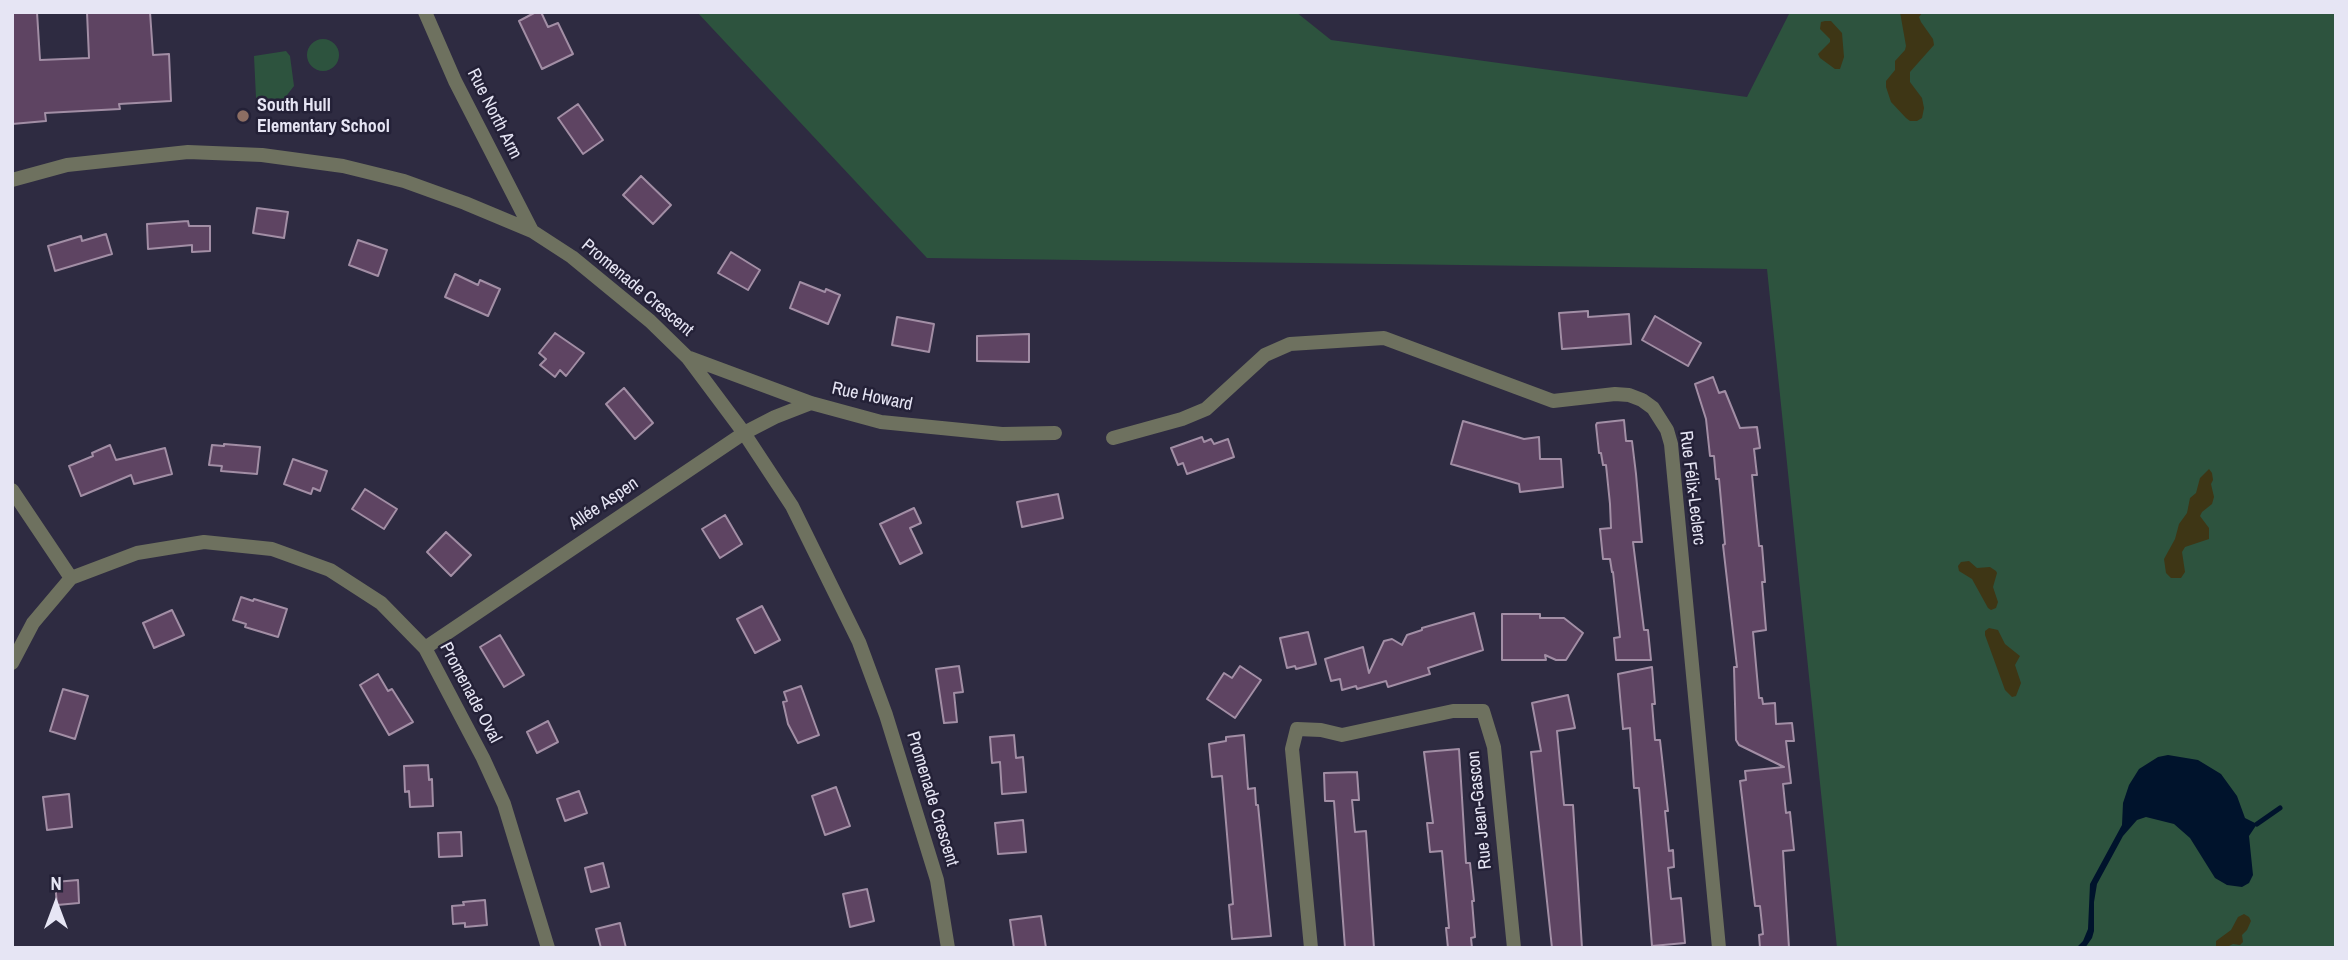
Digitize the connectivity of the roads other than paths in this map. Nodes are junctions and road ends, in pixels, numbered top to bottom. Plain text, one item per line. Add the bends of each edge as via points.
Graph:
1 (425, 12) edge
2 (12, 180) edge
3 (532, 231) junction
4 (688, 358) junction
5 (811, 403) junction
6 (744, 433) junction
7 (1055, 433) dead end
8 (1113, 438) dead end
9 (12, 490) edge
10 (71, 578) junction
11 (425, 648) junction
12 (12, 663) edge
13 (548, 948) edge
14 (948, 948) edge
15 (1311, 948) edge
16 (1514, 948) edge
17 (1719, 948) edge

1 - 3 street, Rue North Arm
2 - 3 street, Promenade Crescent via 67,165 123,158 188,152 262,155 343,166 404,181
3 - 4 street, Promenade Crescent via 572,257
4 - 5 street, Rue Howard
4 - 6 street, Promenade Crescent
5 - 6 street, Allée Aspen
5 - 7 street, Rue Howard via 881,422 1002,434
6 - 11 street, Allée Aspen
6 - 14 street, Promenade Crescent via 792,506 859,642 937,880
8 - 17 street, Rue Félix-Leclerc via 1206,409 1265,355 1290,344 1384,338 1553,401 1629,395 1653,408 1671,444
9 - 10 street
10 - 11 street, Promenade Oval via 137,552 204,542 272,549 330,570 371,596
10 - 12 street, Promenade Oval via 33,623
11 - 13 street, Promenade Oval via 504,804
15 - 16 street, Rue Jean-Gascon via 1292,750 1297,729 1342,736 1453,712 1483,712 1494,747

